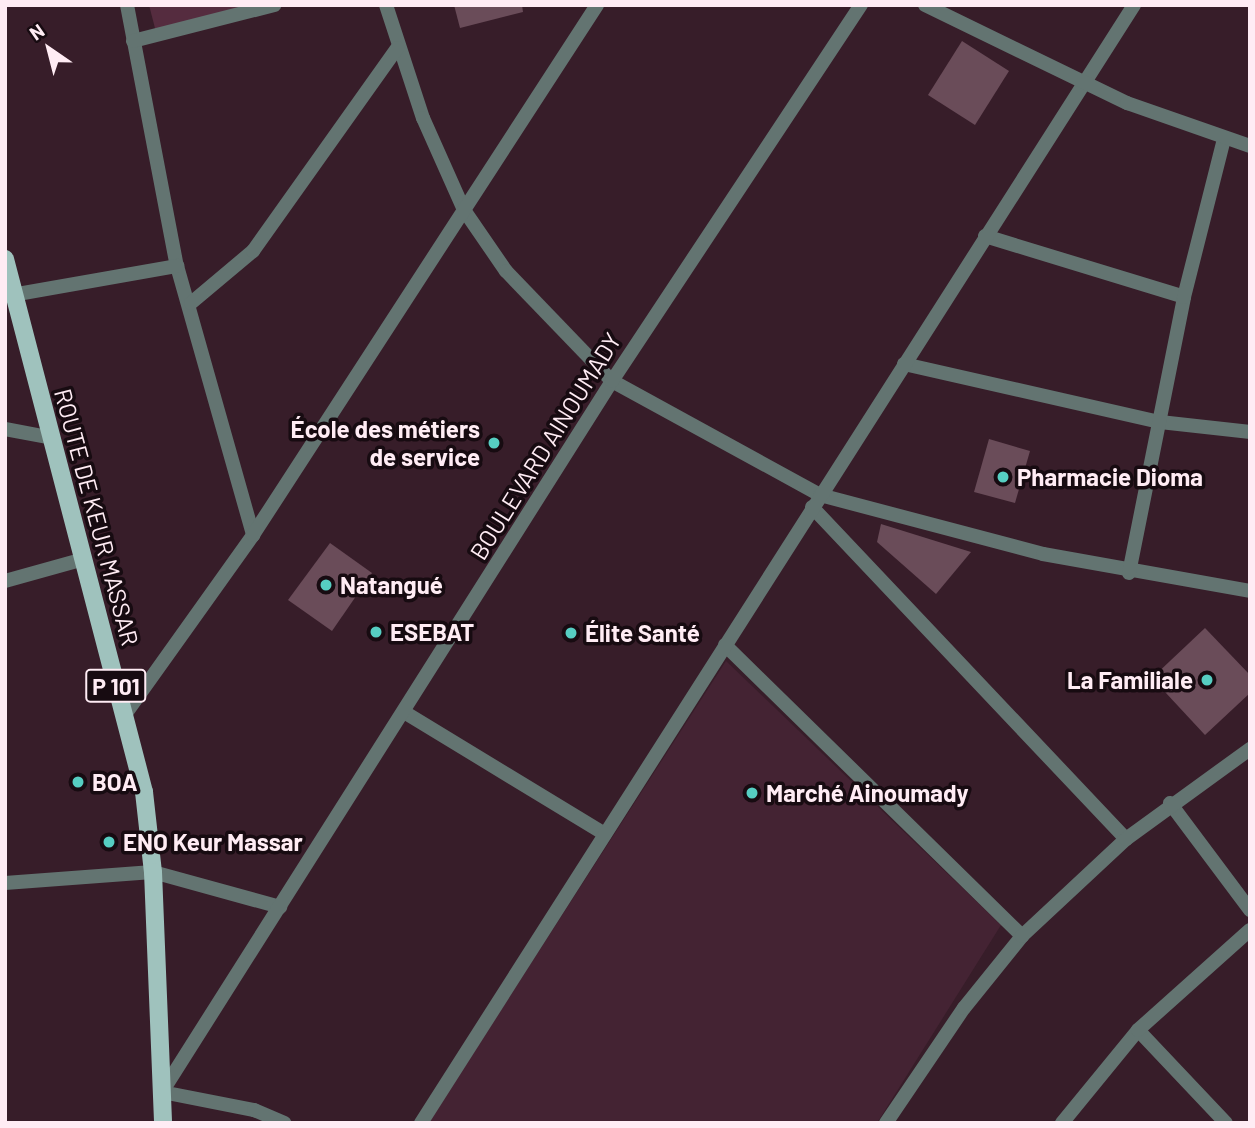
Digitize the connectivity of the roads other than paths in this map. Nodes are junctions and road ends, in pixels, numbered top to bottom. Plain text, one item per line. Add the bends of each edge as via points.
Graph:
1 (127, 5) edge
2 (274, 5) edge
3 (386, 5) edge
4 (597, 5) edge
5 (861, 5) edge
6 (925, 5) edge
7 (1134, 5) edge
8 (133, 41) junction
9 (397, 48) junction
10 (1084, 82) junction
11 (1224, 139) junction
12 (1250, 146) edge
13 (464, 210) junction
14 (985, 236) junction
15 (5, 258) edge
16 (177, 266) junction
17 (12, 295) junction
18 (1184, 297) junction
19 (191, 303) junction
20 (904, 364) junction
21 (612, 381) junction
22 (1160, 422) junction
23 (5, 429) edge
24 (1250, 432) edge
25 (52, 438) junction
26 (816, 501) junction
27 (253, 535) junction
28 (84, 559) junction
29 (1129, 573) junction
30 (5, 581) edge
31 (1250, 591) edge
32 (726, 645) junction
33 (404, 712) junction
34 (124, 716) junction
35 (1250, 749) edge
36 (1170, 803) junction
37 (605, 834) junction
38 (1126, 839) junction
39 (153, 872) junction
40 (5, 883) edge
41 (280, 907) junction
42 (1250, 910) edge
43 (1250, 930) edge
44 (1022, 936) junction
45 (1138, 1031) junction
46 (162, 1092) junction
47 (893, 1120) edge
48 (163, 1123) edge
49 (284, 1123) edge
50 (421, 1123) edge
51 (1062, 1123) edge
52 (1226, 1123) edge

1 - 8 street
2 - 8 street
3 - 9 street
4 - 13 street
5 - 21 street, BOULEVARD AINOUMADY
6 - 10 street
7 - 10 street
8 - 16 street
9 - 13 street
9 - 19 street via 253,251
10 - 11 street
10 - 14 street
11 - 12 street
11 - 18 street
13 - 21 street via 506,271
13 - 27 street
14 - 18 street
14 - 20 street
15 - 17 main road, ROUTE DE KEUR MASSAR / P 101
16 - 17 street
16 - 19 street
17 - 25 main road, ROUTE DE KEUR MASSAR / P 101
18 - 22 street
19 - 27 street
20 - 22 street
20 - 26 street
21 - 26 street
21 - 33 street, BOULEVARD AINOUMADY
22 - 24 street
22 - 29 street
23 - 25 street
25 - 28 main road, ROUTE DE KEUR MASSAR / P 101
26 - 29 street
26 - 32 street
26 - 38 street
27 - 34 street
28 - 30 street
28 - 34 main road, ROUTE DE KEUR MASSAR / P 101
29 - 31 street
32 - 37 street
32 - 44 street
33 - 37 street
33 - 41 street, BOULEVARD AINOUMADY
34 - 39 main road, ROUTE DE KEUR MASSAR / P 101 via 144,792
35 - 36 street
36 - 38 street
36 - 42 street
37 - 50 street
38 - 44 street
39 - 40 street
39 - 41 street
39 - 46 main road, ROUTE DE KEUR MASSAR / P 101
41 - 46 street, BOULEVARD AINOUMADY
43 - 45 street
44 - 47 street via 964,1008
45 - 51 street
45 - 52 street
46 - 48 main road, ROUTE DE KEUR MASSAR / P 101
46 - 49 street via 254,1110

